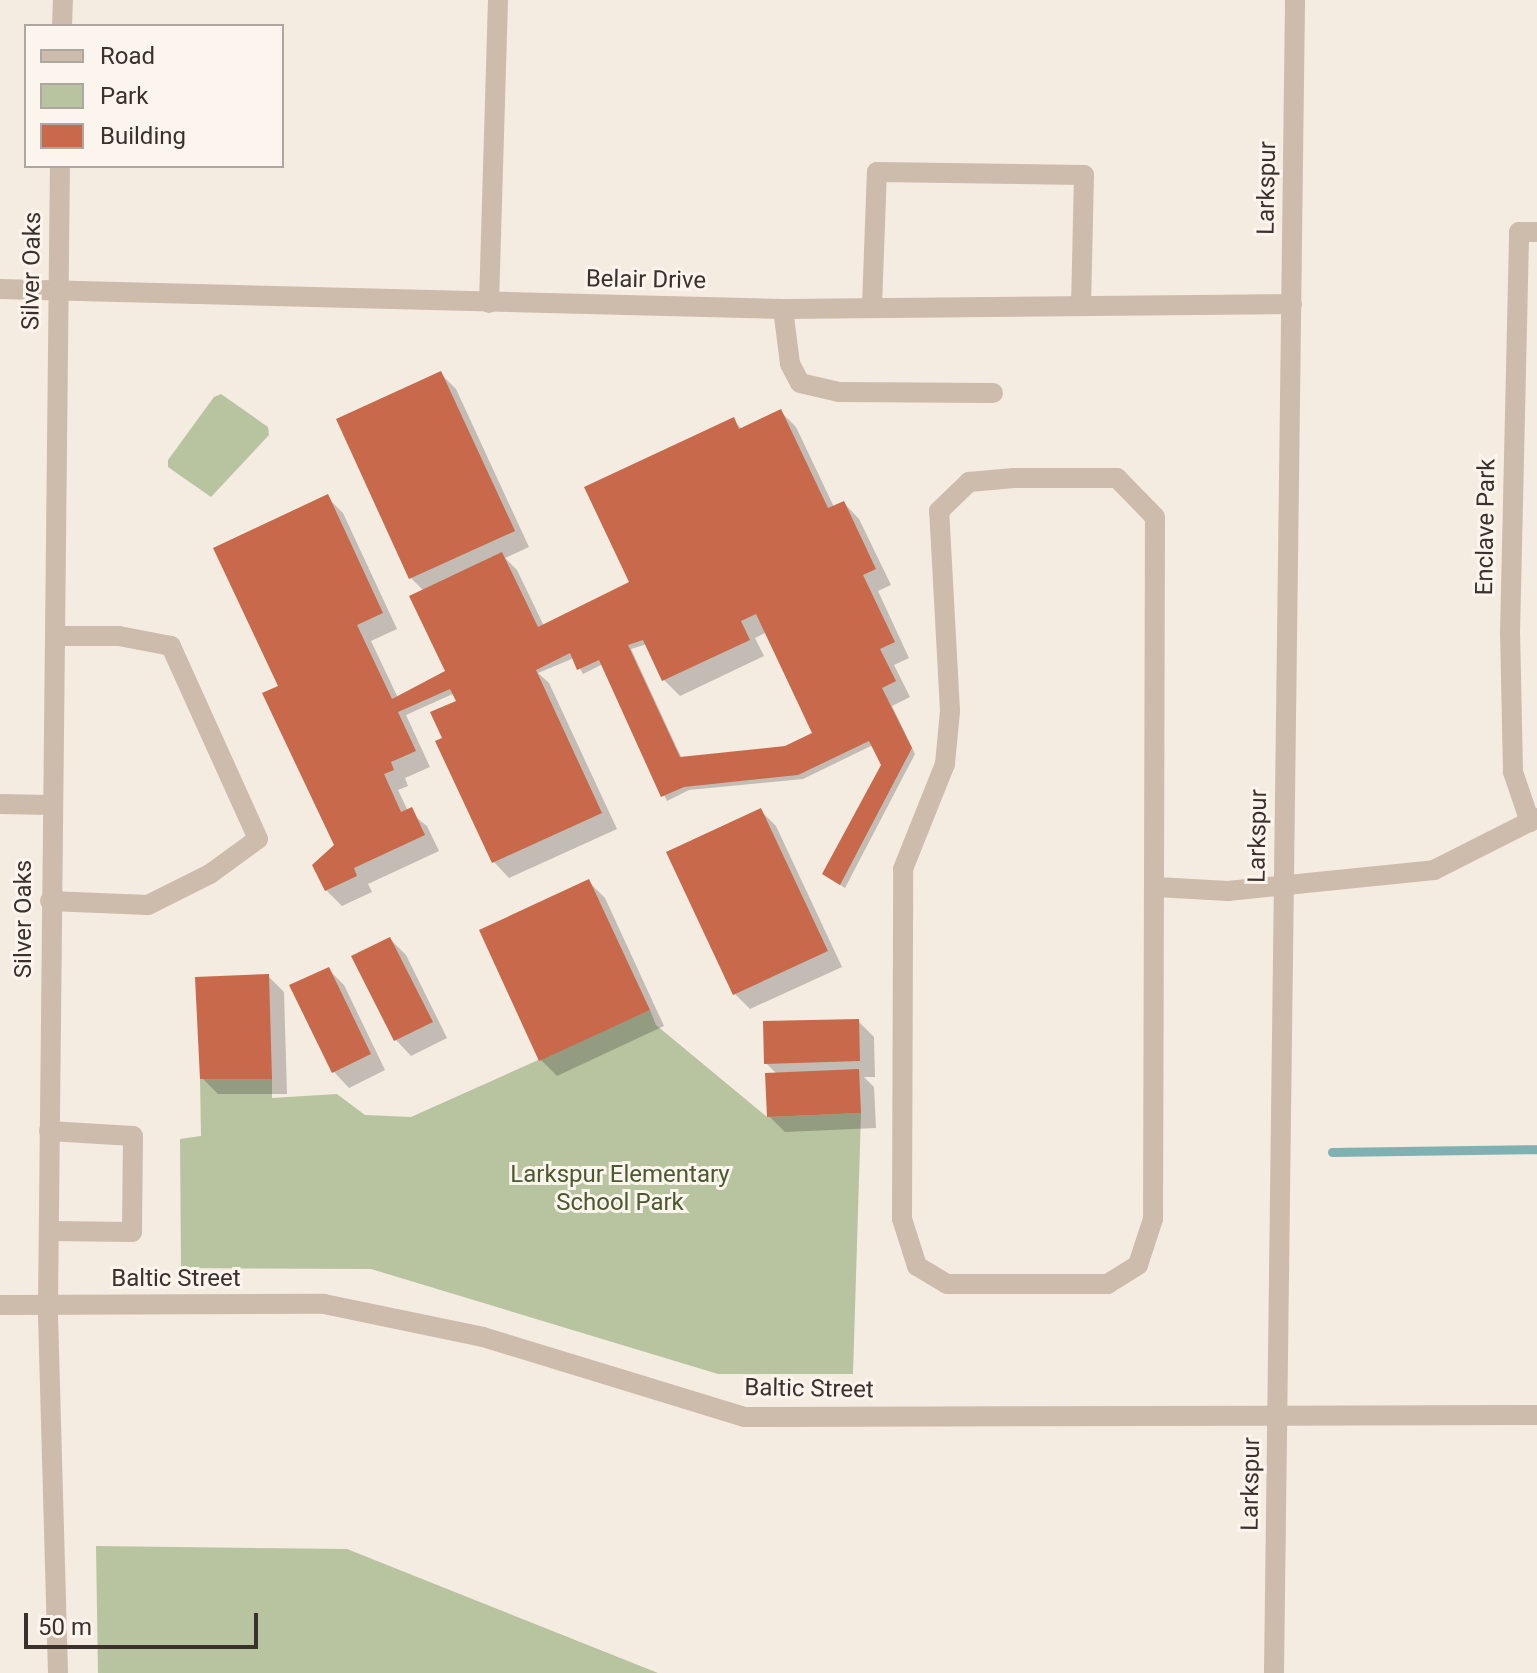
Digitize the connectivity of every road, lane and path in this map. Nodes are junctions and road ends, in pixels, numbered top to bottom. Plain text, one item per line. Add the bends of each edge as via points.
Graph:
1 (63, 0) edge
2 (498, 0) edge
3 (1295, 0) edge
4 (62, 24) edge
5 (60, 168) edge
6 (1528, 232) edge
7 (0, 289) edge
8 (57, 290) junction
9 (489, 303) junction
10 (1292, 304) junction
11 (872, 306) junction
12 (1081, 306) junction
13 (783, 309) junction
14 (993, 393) dead end
15 (56, 636) junction
16 (0, 804) edge
17 (50, 805) junction
18 (1534, 820) edge
19 (1283, 883) junction
20 (1156, 887) junction
21 (50, 901) junction
22 (49, 1131) junction
23 (50, 1231) junction
24 (0, 1305) edge
25 (48, 1306) junction
26 (1279, 1414) junction
27 (1537, 1415) edge
28 (58, 1673) edge
29 (1274, 1673) edge

1 - 4 street
2 - 9 street
3 - 10 street, Larkspur
5 - 8 street, Silver Oaks
6 - 18 street, Enclave Park via 1510,634 1513,772
7 - 8 street, Belair Drive
8 - 9 street, Belair Drive
8 - 15 street, Silver Oaks
9 - 13 street, Belair Drive
10 - 12 street, Belair Drive
10 - 19 street, Larkspur
11 - 12 street, Belair Drive
11 - 12 street via 877,172 1084,175
11 - 13 street, Belair Drive
13 - 14 street via 790,364 800,383 839,392
15 - 17 street, Silver Oaks
15 - 21 street via 119,636 171,646 258,839 210,874 148,905
16 - 17 street
17 - 21 street, Silver Oaks
18 - 19 street via 1434,870
19 - 20 street via 1228,891
19 - 26 street, Larkspur
20 - 20 street via 1155,517 1117,478 969,482 939,511 950,711 945,764 903,869 902,1219 917,1266 947,1284 1108,1284 1138,1265 1153,1219
21 - 22 street, Silver Oaks
22 - 23 street, Silver Oaks
22 - 23 street via 133,1136 132,1232
23 - 25 street, Silver Oaks
24 - 25 street, Baltic Street
25 - 26 street, Baltic Street via 324,1304 375,1312 483,1337 744,1417
25 - 28 street, Silver Oaks
26 - 27 street, Baltic Street
26 - 29 street, Larkspur

